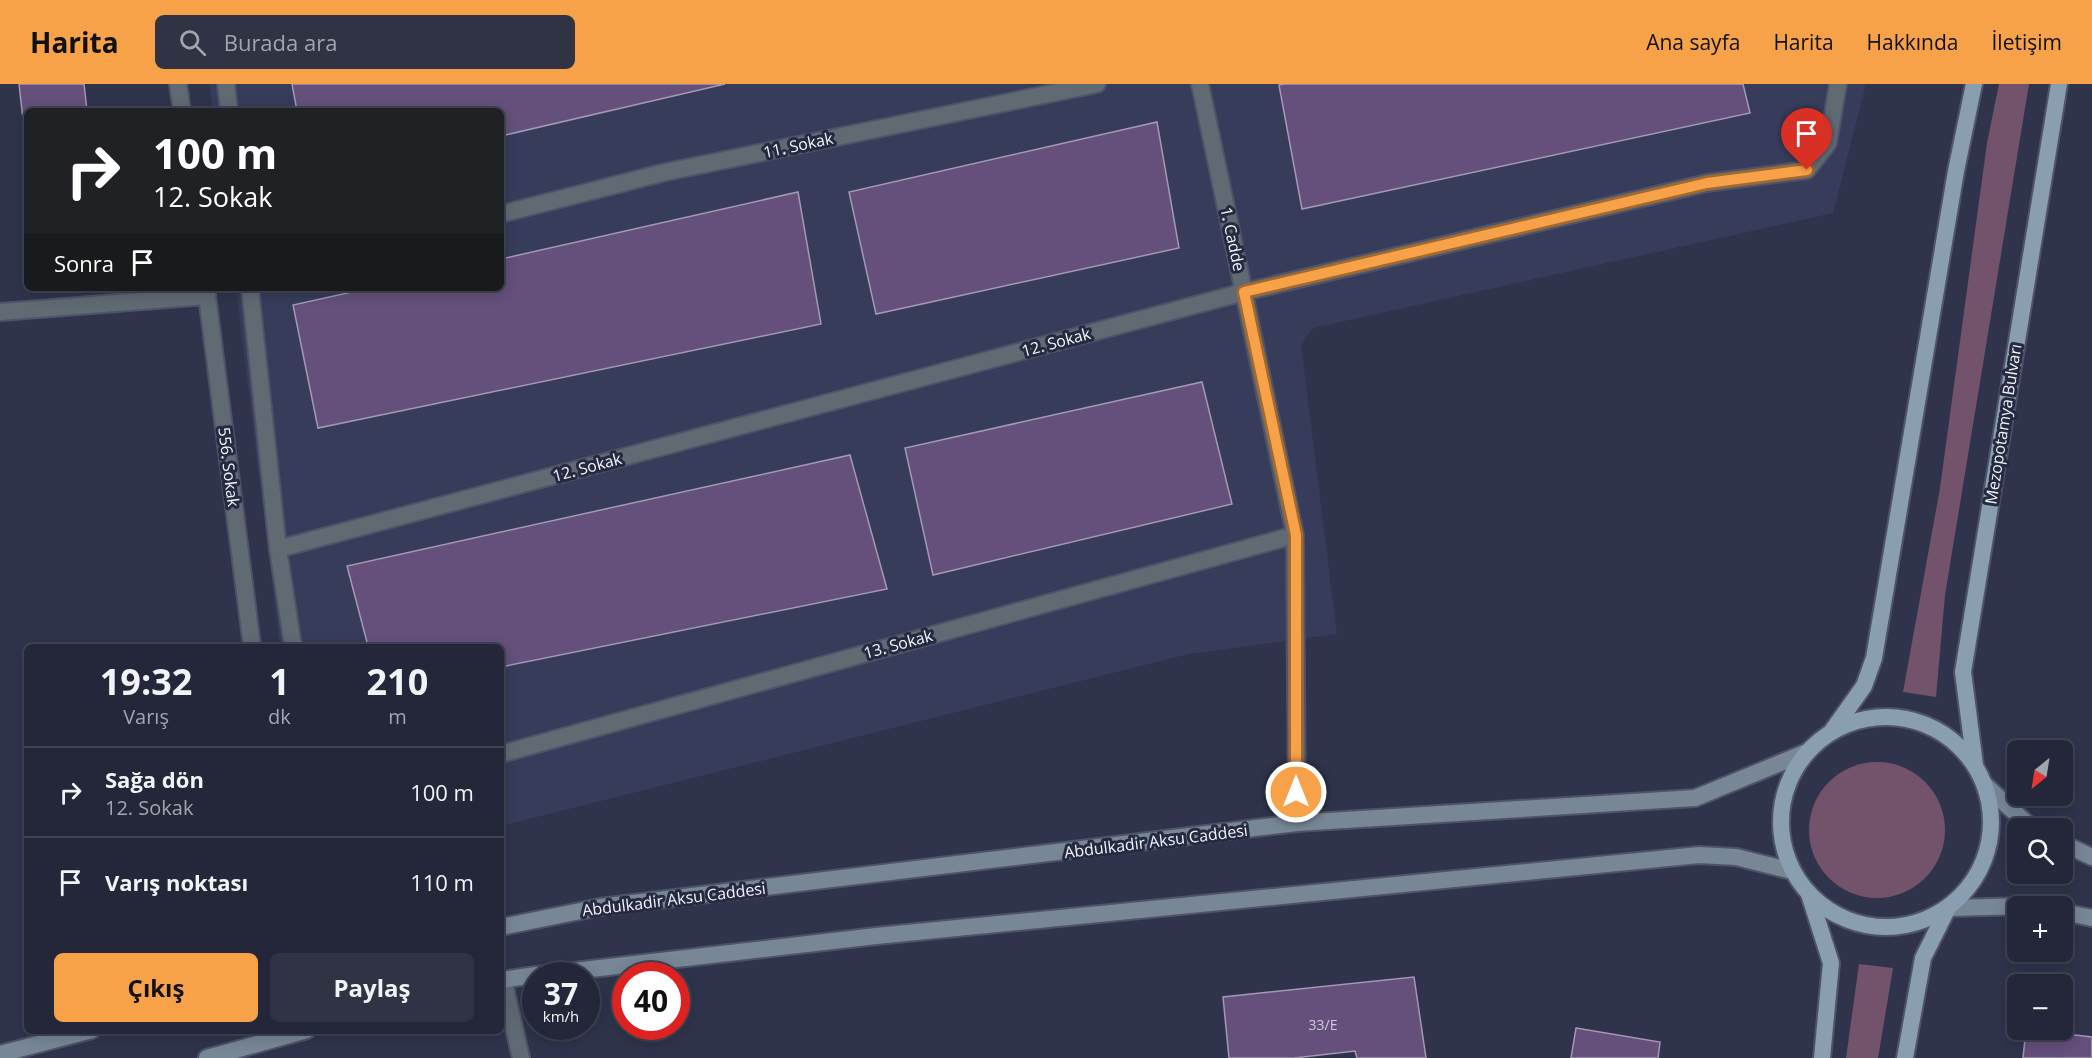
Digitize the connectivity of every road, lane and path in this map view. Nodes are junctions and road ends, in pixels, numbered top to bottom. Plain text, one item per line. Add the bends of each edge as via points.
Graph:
1 (178, 84) edge
2 (226, 84) edge
3 (1097, 84) edge
4 (1200, 84) edge
5 (1838, 84) edge
6 (1974, 84) edge
7 (2059, 84) edge
8 (182, 108) edge
9 (229, 108) edge
10 (504, 213) edge
11 (250, 291) edge
12 (207, 292) edge
13 (1244, 292) junction
14 (0, 312) edge
15 (1296, 535) junction
16 (278, 549) junction
17 (252, 644) edge
18 (293, 644) edge
19 (1832, 731) junction
20 (1807, 752) junction
21 (504, 753) edge
22 (1975, 765) junction
23 (1985, 785) junction
24 (2021, 818) edge
25 (1297, 824) junction
26 (2073, 848) edge
27 (2092, 857) edge
28 (1792, 871) junction
29 (1808, 893) junction
30 (2007, 907) edge
31 (1948, 908) junction
32 (2073, 914) edge
33 (2092, 918) edge
34 (504, 926) edge
35 (600, 968) edge
36 (522, 977) edge
37 (504, 980) edge
38 (504, 988) edge
39 (77, 1034) edge
40 (293, 1034) edge
41 (0, 1054) edge
42 (207, 1058) edge
43 (521, 1058) edge
44 (1822, 1058) edge
45 (1905, 1058) edge

1 - 8 street
2 - 9 street
3 - 10 street, 11. Sokak via 666,172
4 - 13 street, 1. Cadde
5 - 13 street, 12. Sokak via 1828,143 1807,170 1707,183
6 - 19 main road via 1874,658 1864,686
7 - 22 main road, Mezopotamya Bulvarı via 1963,672
11 - 16 street
12 - 14 street
12 - 17 street, 556. Sokak
13 - 15 street, 1. Cadde
13 - 16 street, 12. Sokak
15 - 21 street, 13. Sokak
15 - 25 street, 1. Cadde
16 - 18 street
19 - 20 main road
19 - 22 main road via 1862,719 1894,717 1925,724 1953,741
20 - 25 main road, Abdulkadir Aksu Caddesi via 1695,798
20 - 28 main road via 1793,772 1780,821
22 - 23 main road
23 - 24 main road
23 - 31 main road via 1991,812 1990,839 1978,874
25 - 34 main road, Abdulkadir Aksu Caddesi via 600,907
26 - 27 main road
28 - 29 main road
28 - 35 main road via 1736,857 1699,855 876,936
29 - 31 main road via 1832,912 1860,924 1891,927 1920,922
29 - 44 main road via 1831,963
30 - 31 main road
31 - 45 main road via 1923,958
32 - 33 main road
36 - 37 main road
38 - 43 street
39 - 41 main road
40 - 42 main road

